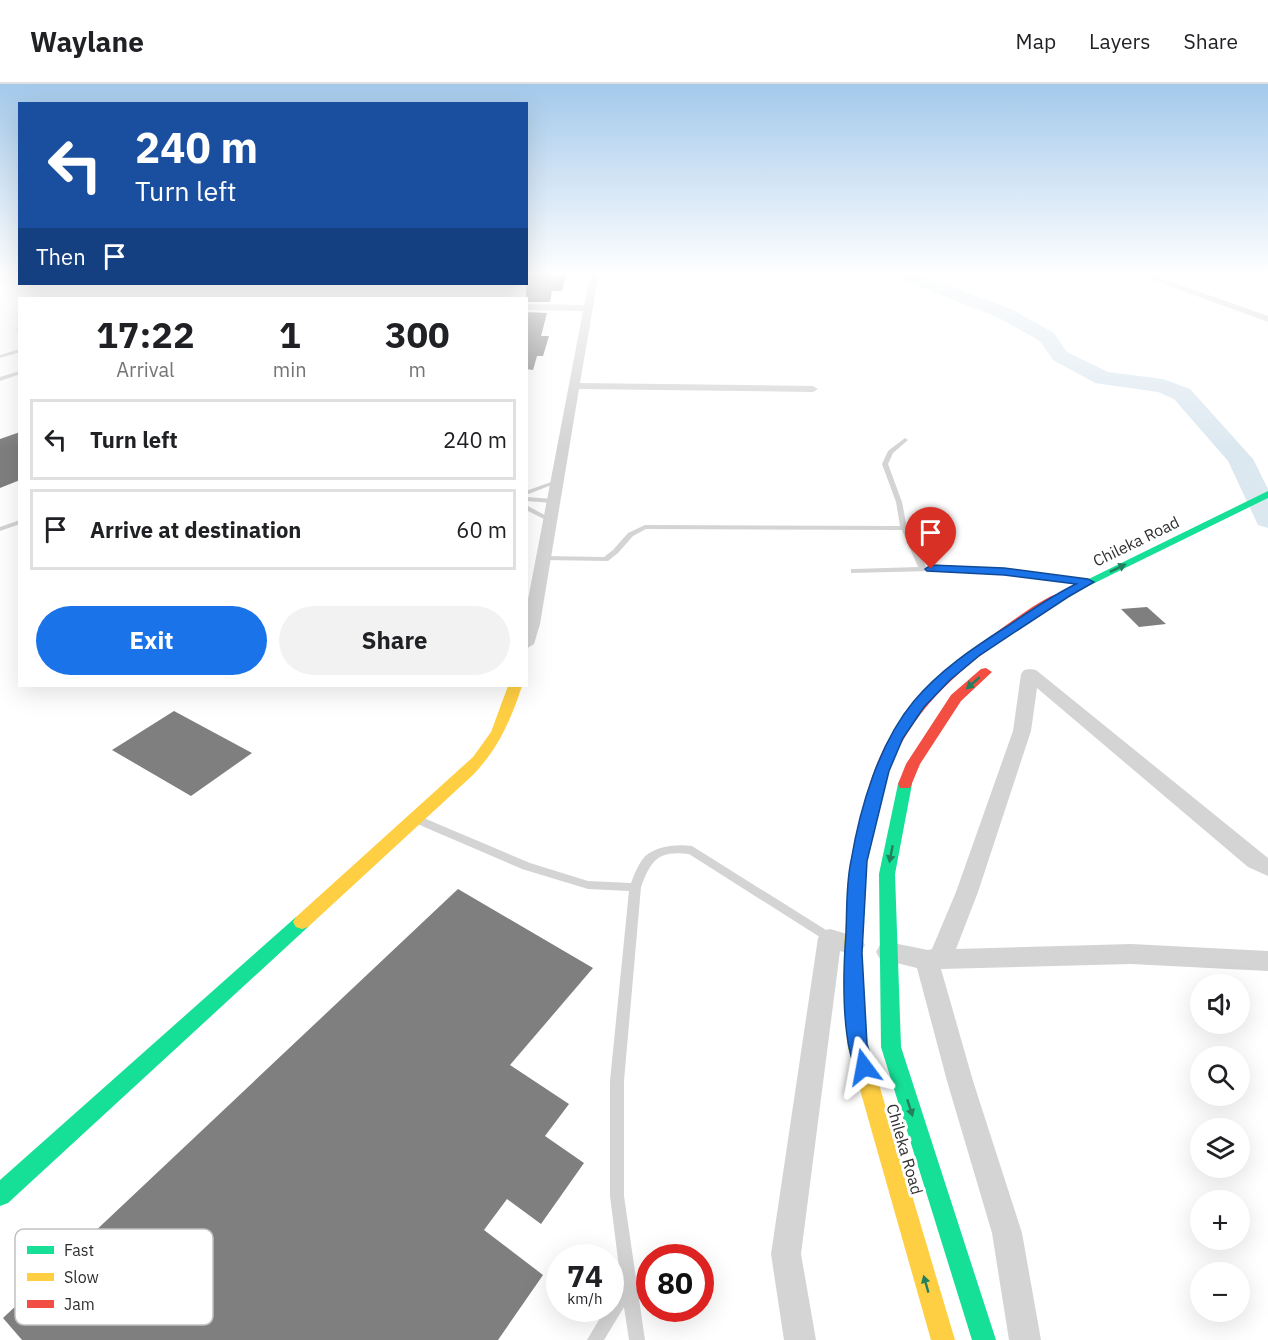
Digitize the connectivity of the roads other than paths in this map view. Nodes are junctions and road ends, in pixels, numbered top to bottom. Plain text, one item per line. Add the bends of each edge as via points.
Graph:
1 (583, 331) edge
2 (18, 351) edge
3 (0, 357) edge
4 (18, 373) edge
5 (0, 379) edge
6 (573, 386) junction
7 (813, 389) dead end
8 (905, 440) dead end
9 (556, 482) junction
10 (528, 492) edge
11 (1268, 494) edge
12 (528, 500) edge
13 (553, 501) junction
14 (528, 508) edge
15 (1262, 510) edge
16 (550, 520) junction
17 (18, 523) edge
18 (904, 528) junction
19 (0, 529) edge
20 (1219, 534) dead end
21 (543, 558) junction
22 (923, 569) junction
23 (854, 571) dead end
24 (1088, 582) junction
25 (528, 634) edge
26 (999, 660) dead end
27 (515, 687) edge
28 (417, 819) junction
29 (1268, 868) edge
30 (634, 887) junction
31 (842, 941) junction
32 (888, 952) junction
33 (933, 959) junction
34 (1268, 961) edge
35 (0, 1194) edge
36 (629, 1285) junction
37 (595, 1340) edge
38 (638, 1340) edge
39 (800, 1340) edge
40 (943, 1340) edge
41 (984, 1340) edge
42 (1025, 1340) edge

1 - 6 street
2 - 3 lane
4 - 5 lane
6 - 7 street
6 - 9 street
8 - 18 lane via 890,452 885,464 900,502
9 - 10 lane
9 - 13 street
24 -> 11 main road, Chileka Road
12 - 13 lane
13 - 16 street
14 - 16 lane
15 - 20 main road
16 - 21 street
17 - 19 lane
18 - 21 lane via 645,527 633,530 605,559
18 - 22 lane
21 - 25 street
22 - 23 lane
22 - 24 lane via 1004,571
24 - 31 main road, Chileka Road via 975,652 919,704 896,737 881,771
26 -> 32 main road via 956,698 906,781 886,874
27 - 28 main road via 502,728 489,750
28 - 30 lane via 526,866 588,885
28 - 35 main road
29 - 33 street via 1030,674 1022,731 967,892
30 - 31 lane via 647,861 681,847
30 - 36 lane via 617,1081 617,1196
31 - 39 street via 786,1254
40 -> 31 main road, Chileka Road via 857,1044
32 - 33 street
32 -> 41 main road via 891,1047
33 - 34 street via 1131,954
33 - 42 street via 960,1081 1006,1233
36 - 37 lane
36 - 38 lane

